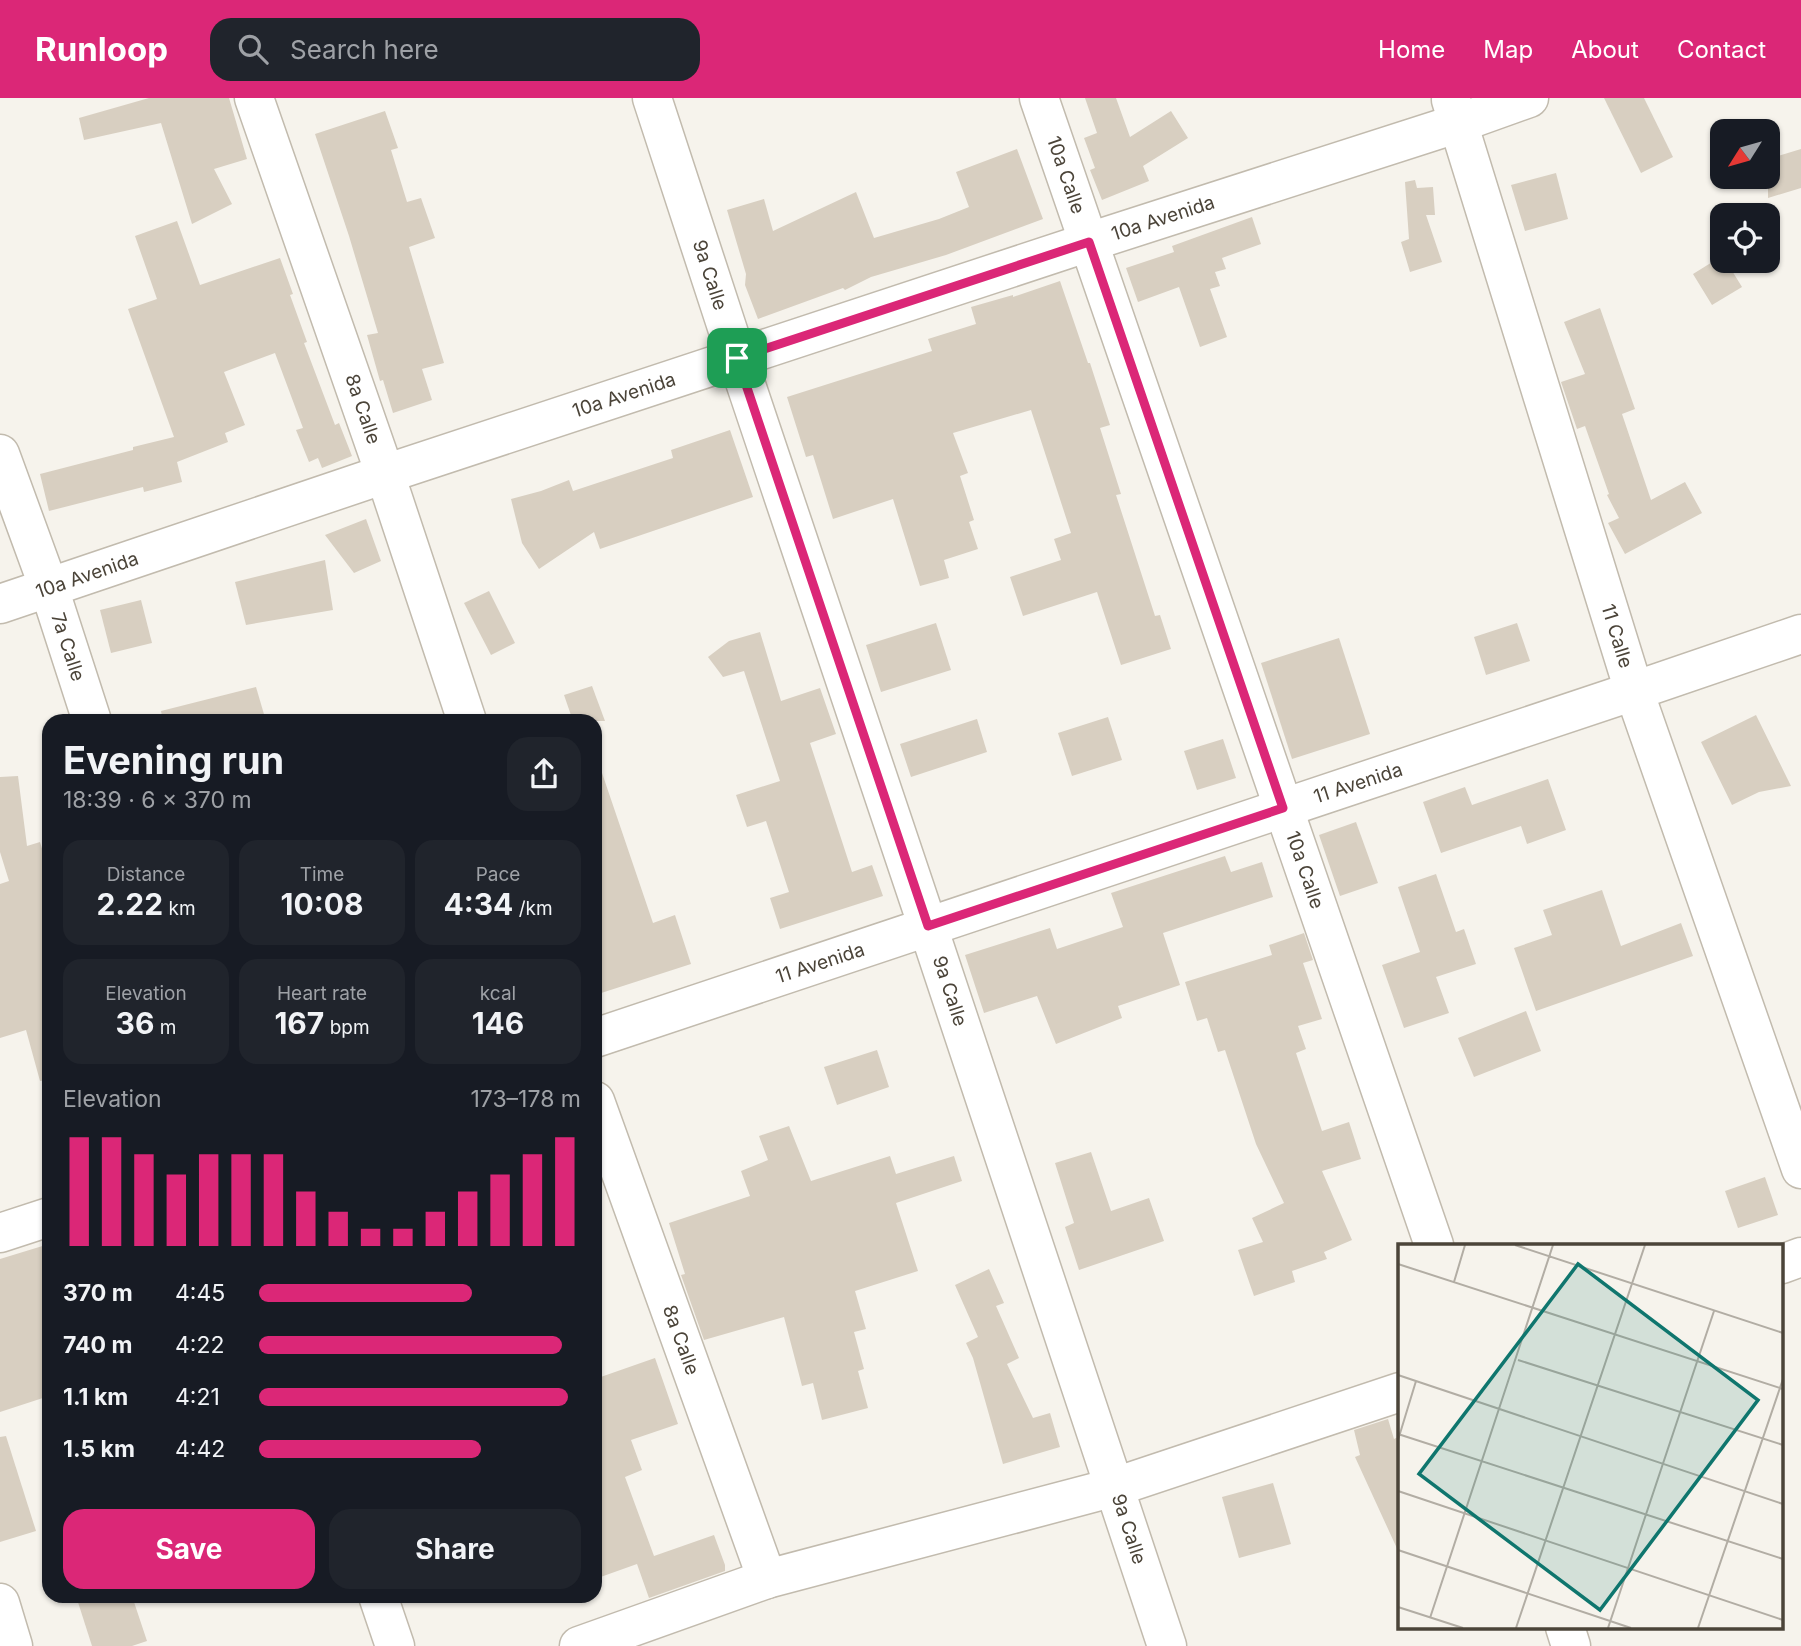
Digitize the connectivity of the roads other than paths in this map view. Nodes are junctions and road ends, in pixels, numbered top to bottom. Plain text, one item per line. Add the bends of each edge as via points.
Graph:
1 (254, 98) edge
2 (652, 98) edge
3 (1039, 98) edge
4 (1529, 98) edge
5 (1454, 110) edge
6 (1089, 242) junction
7 (737, 358) junction
8 (0, 454) edge
9 (385, 474) junction
10 (49, 588) junction
11 (0, 604) edge
12 (1801, 634) edge
13 (1634, 691) junction
14 (90, 714) edge
15 (465, 714) edge
16 (1283, 808) junction
17 (928, 926) junction
18 (602, 1036) edge
19 (602, 1120) edge
20 (1801, 1169) edge
21 (42, 1219) edge
22 (0, 1233) edge
23 (1434, 1244) edge
24 (1801, 1257) edge
25 (1784, 1263) edge
26 (1398, 1393) edge
27 (1115, 1487) junction
28 (767, 1579) junction
29 (0, 1603) edge
30 (380, 1603) edge
31 (1565, 1628) edge
32 (13, 1646) edge
33 (395, 1646) edge
34 (579, 1646) edge
35 (1167, 1646) edge
36 (1571, 1646) edge

1 - 9 street, 8a Calle
2 - 7 street, 9a Calle
3 - 6 street, 10a Calle
4 - 5 street, 10a Avenida
5 - 6 street, 10a Avenida
5 - 13 street, 11 Calle
6 - 7 street, 10a Avenida
6 - 16 street, 10a Calle
7 - 9 street, 10a Avenida
7 - 17 street, 9a Calle
8 - 10 street, 7a Calle
9 - 10 street, 10a Avenida
9 - 15 street, 8a Calle
10 - 11 street, 10a Avenida
10 - 14 street, 7a Calle
12 - 13 street, 11 Avenida
13 - 16 street, 11 Avenida
13 - 20 street, 11 Calle
16 - 17 street, 11 Avenida
16 - 23 street, 10a Calle
17 - 18 street, 11 Avenida
17 - 27 street, 9a Calle
19 - 28 street, 8a Calle
21 - 22 street
24 - 25 street
26 - 27 street
27 - 28 street
27 - 35 street, 9a Calle
28 - 34 street
29 - 32 street
30 - 33 street
31 - 36 street

